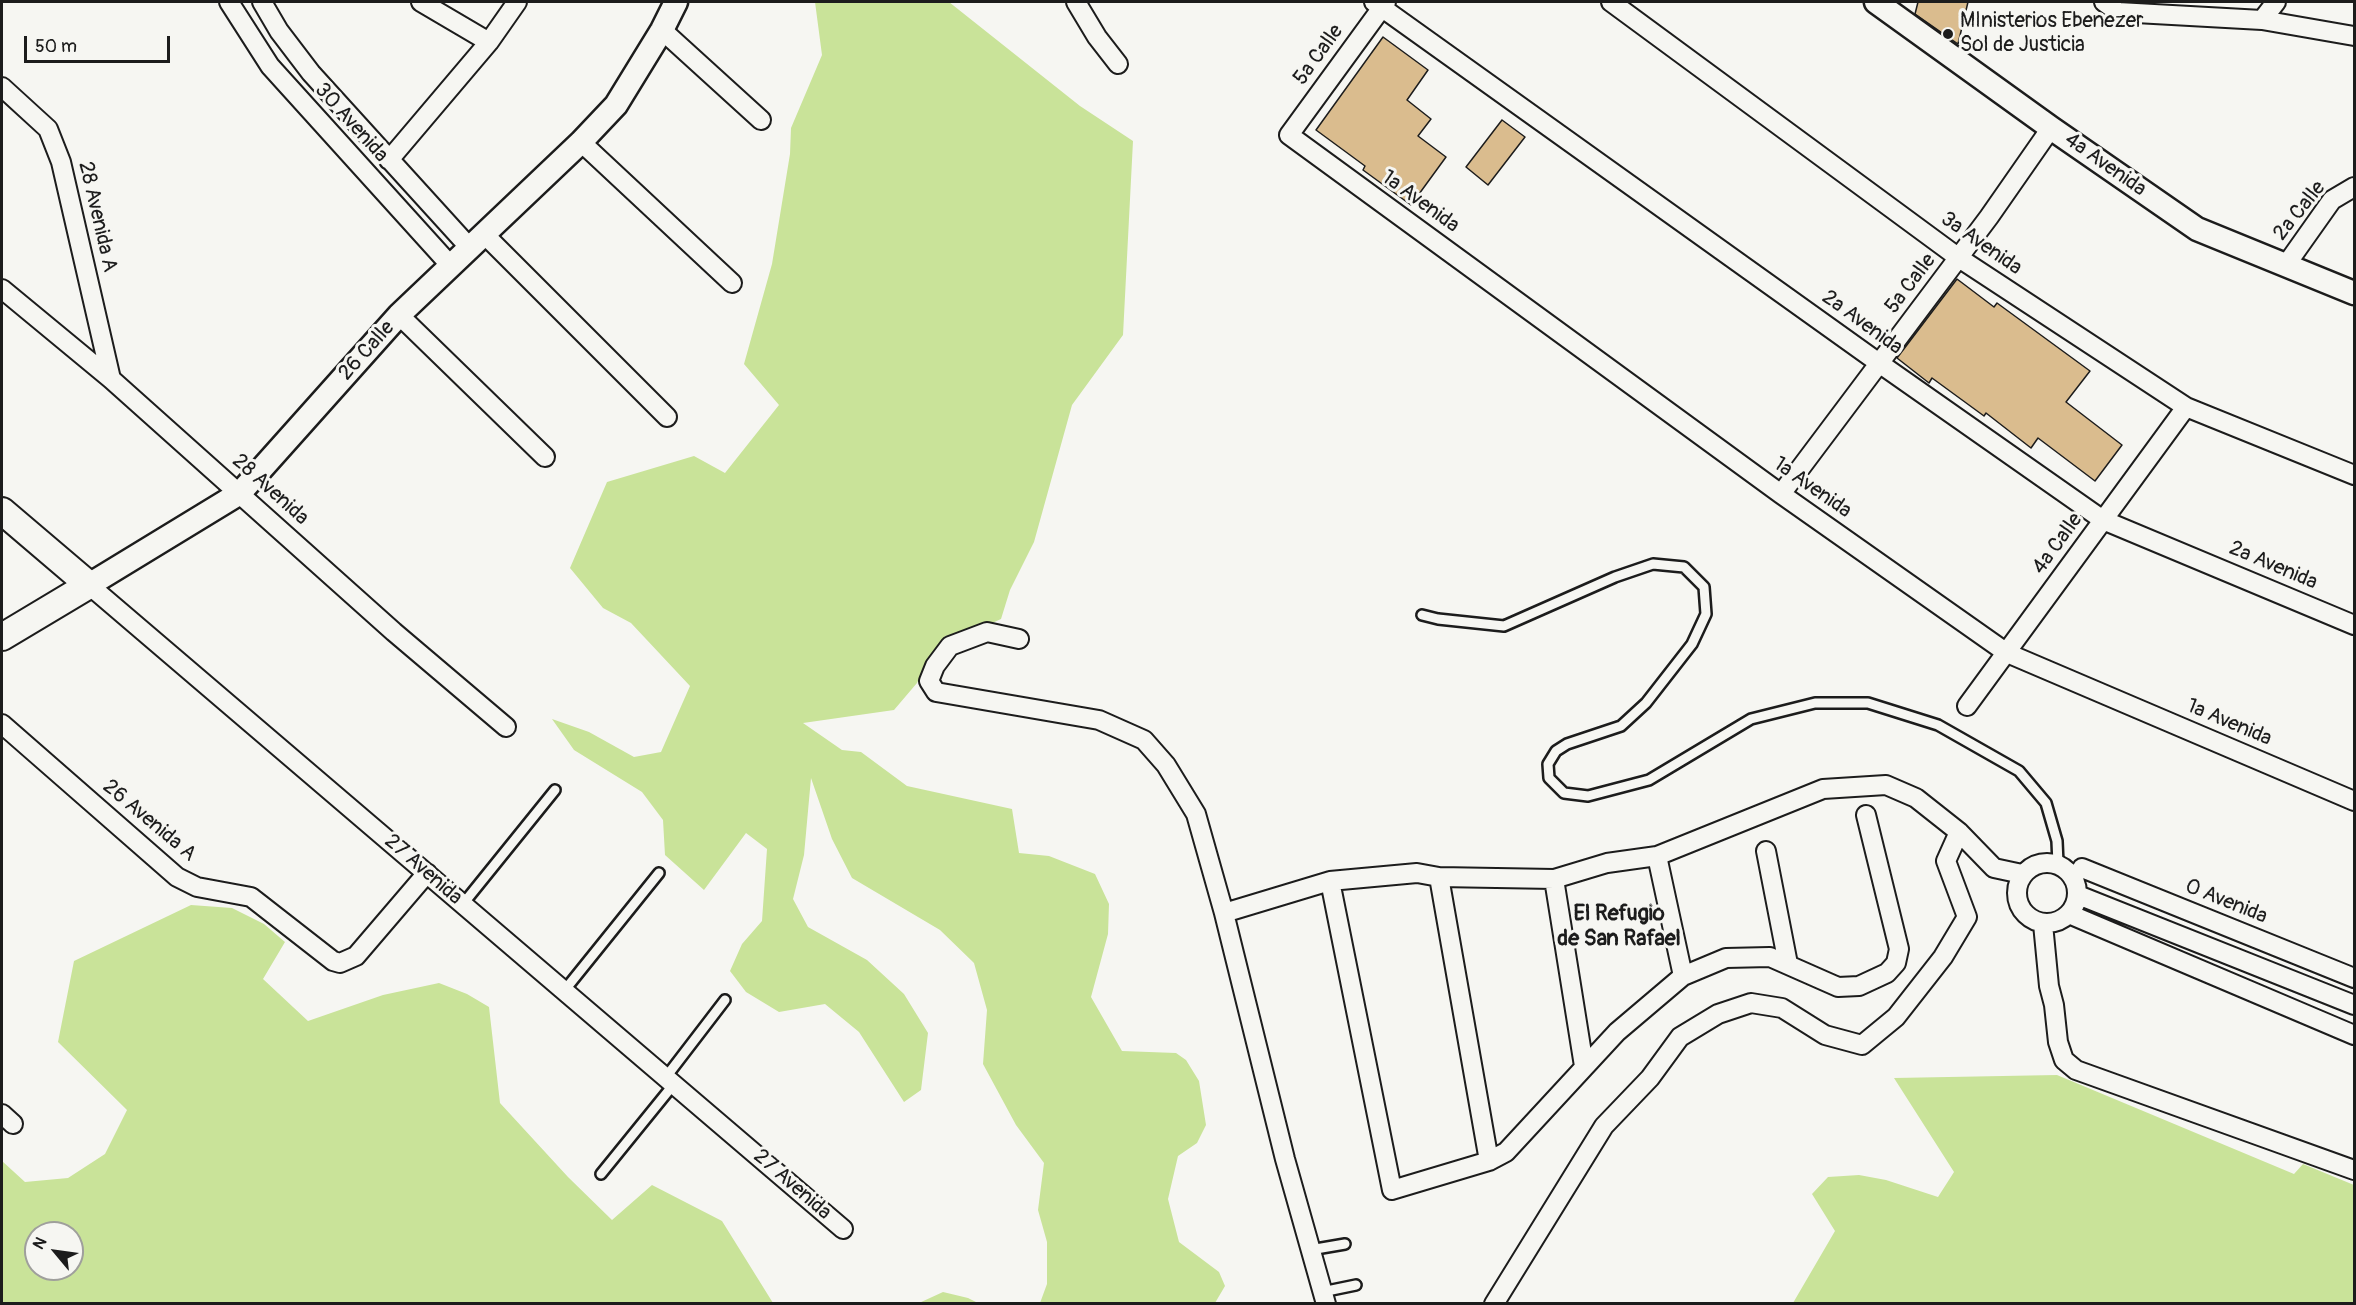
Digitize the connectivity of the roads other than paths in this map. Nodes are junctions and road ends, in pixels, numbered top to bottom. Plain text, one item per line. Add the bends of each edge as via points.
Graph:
1 (229, 2) edge
2 (262, 2) edge
3 (421, 2) edge
4 (517, 2) edge
5 (676, 2) edge
6 (1076, 2) edge
7 (1611, 2) edge
8 (1876, 2) edge
9 (2276, 2) edge
10 (1381, 3) edge
11 (2116, 5) edge
12 (2262, 20) junction
13 (662, 30) junction
14 (2355, 36) edge
15 (489, 42) junction
16 (1118, 64) dead end
17 (2, 87) edge
18 (761, 120) dead end
19 (2051, 128) junction
20 (1289, 135) joint
21 (581, 142) junction
22 (389, 160) junction
23 (2352, 187) edge
24 (477, 241) junction
25 (1959, 258) junction
26 (2286, 265) junction
27 (451, 266) junction
28 (732, 283) dead end
29 (2, 289) edge
30 (2355, 293) edge
31 (399, 315) junction
32 (1879, 363) junction
33 (111, 379) junction
34 (2186, 407) junction
35 (667, 417) dead end
36 (545, 457) dead end
37 (2355, 475) edge
38 (240, 494) junction
39 (1781, 494) junction
40 (2, 511) edge
41 (2103, 520) junction
42 (89, 585) junction
43 (1422, 615) dead end
44 (2355, 625) edge
45 (2, 637) edge
46 (1019, 639) dead end
47 (2007, 652) junction
48 (1967, 706) dead end
49 (2, 724) edge
50 (506, 727) dead end
51 (555, 790) dead end
52 (2355, 801) edge
53 (1866, 814) dead end
54 (1959, 832) junction
55 (1766, 850) dead end
56 (1657, 855) junction
57 (2058, 864) junction
58 (2082, 868) dead end
59 (427, 873) junction
60 (659, 873) dead end
61 (2022, 874) junction
62 (1439, 877) junction
63 (1554, 879) junction
64 (1330, 881) junction
65 (2078, 895) junction
66 (463, 904) junction
67 (1224, 913) junction
68 (2069, 914) junction
69 (2043, 924) junction
70 (2169, 930) junction
71 (2159, 952) junction
72 (2229, 953) junction
73 (1788, 964) junction
74 (1683, 976) junction
75 (2221, 978) junction
76 (2355, 978) edge
77 (564, 991) junction
78 (725, 1000) dead end
79 (2355, 1005) edge
80 (2355, 1035) edge
81 (1584, 1066) junction
82 (670, 1081) junction
83 (1489, 1161) junction
84 (2355, 1170) edge
85 (601, 1174) dead end
86 (843, 1229) dead end
87 (1345, 1244) dead end
88 (1310, 1250) junction
89 (1356, 1285) dead end
90 (1324, 1298) edge
91 (1494, 1304) edge

1 - 27 street, 30 Avenida via 270,66
2 - 22 street, 30 Avenida via 311,73
3 - 15 street
4 - 15 street
5 - 13 street, 26 Calle
6 - 16 street
7 - 25 street, 3a Avenida
8 - 19 street, 4a Avenida
9 - 12 street
10 - 20 street, 5a Calle
10 - 32 street, 2a Avenida
11 - 12 street
12 - 14 street
13 - 18 street
13 - 21 street, 26 Calle via 616,105
15 - 22 street
17 - 33 street, 28 Avenida A via 48,129 61,162
19 - 25 street, 5a Calle
19 - 26 street, 4a Avenida via 2198,229
20 - 39 street, 1a Avenida
21 - 24 street, 26 Calle
21 - 28 street
22 - 24 street, 30 Avenida
23 - 26 street, 2a Calle via 2332,200
24 - 27 street, 26 Calle
24 - 35 street, 30 Avenida
25 - 32 street, 5a Calle
25 - 34 street, 3a Avenida
26 - 30 street, 4a Avenida
27 - 31 street, 26 Calle
29 - 33 street, 28 Avenida
31 - 36 street
31 - 38 street, 26 Calle
32 - 39 street, 5a Calle
32 - 41 street, 2a Avenida
33 - 38 street, 28 Avenida
34 - 37 street, 3a Avenida
34 - 41 street, 4a Calle
38 - 42 street, 26 Calle
38 - 50 street, 28 Avenida
39 - 47 street, 1a Avenida
40 - 42 main road, 27 Avenida
41 - 44 street, 2a Avenida
41 - 47 street, 4a Calle
42 - 45 main road, 26 Calle
42 - 59 street, 27 Avenida
43 - 57 lane via 1504,626 1653,564 1684,567 1704,586 1706,614 1692,644 1646,703 1621,726 1567,744 1556,752 1548,764 1549,778 1564,793 1588,796 1649,780 1751,719 1815,703 1868,703 1938,725 2019,771 2046,803 2057,841
46 - 67 street via 987,632 950,646 929,681 936,692 1099,720 1144,740 1166,765 1196,814
47 - 48 street, 4a Calle
47 - 52 street, 1a Avenida
49 - 59 street, 26 Avenida A via 177,877 197,887 251,897 333,961 340,963 356,956
51 - 66 lane
53 - 73 street via 1899,949 1896,963 1887,973 1859,986 1838,987
54 - 56 street via 1916,798 1886,785 1823,789
54 - 61 street via 1994,868
54 - 91 street via 1946,861 1967,917 1943,957 1896,1017 1862,1045 1825,1035 1782,1008 1751,1003 1718,1014 1680,1037 1650,1078 1604,1126
55 - 73 street
56 - 63 street via 1607,863
56 - 74 street
57 - 61 street via 2045,862
57 - 65 street via 2069,871
58 - 76 street, 0 Avenida
59 - 66 street, 27 Avenida
60 - 77 lane
61 - 69 street via 2017,900 2023,912
62 - 63 street
62 - 64 street via 1417,873
62 - 83 street
63 - 81 street
64 - 67 street
64 - 83 street via 1392,1190
65 - 68 street
65 - 70 street
66 - 77 street, 27 Avenida
67 - 88 street
68 - 69 street via 2058,922
68 - 71 street
69 - 84 street via 2058,1042 2064,1060 2076,1070
70 - 71 street
70 - 72 street
71 - 75 street
72 - 75 street
72 - 79 street
73 - 74 street via 1770,957 1726,958
74 - 81 street
75 - 80 street
77 - 82 street, 27 Avenida
78 - 82 lane
81 - 83 street via 1506,1152
82 - 85 lane
82 - 86 street, 27 Avenida
87 - 88 lane
88 - 90 street
89 - 90 lane

